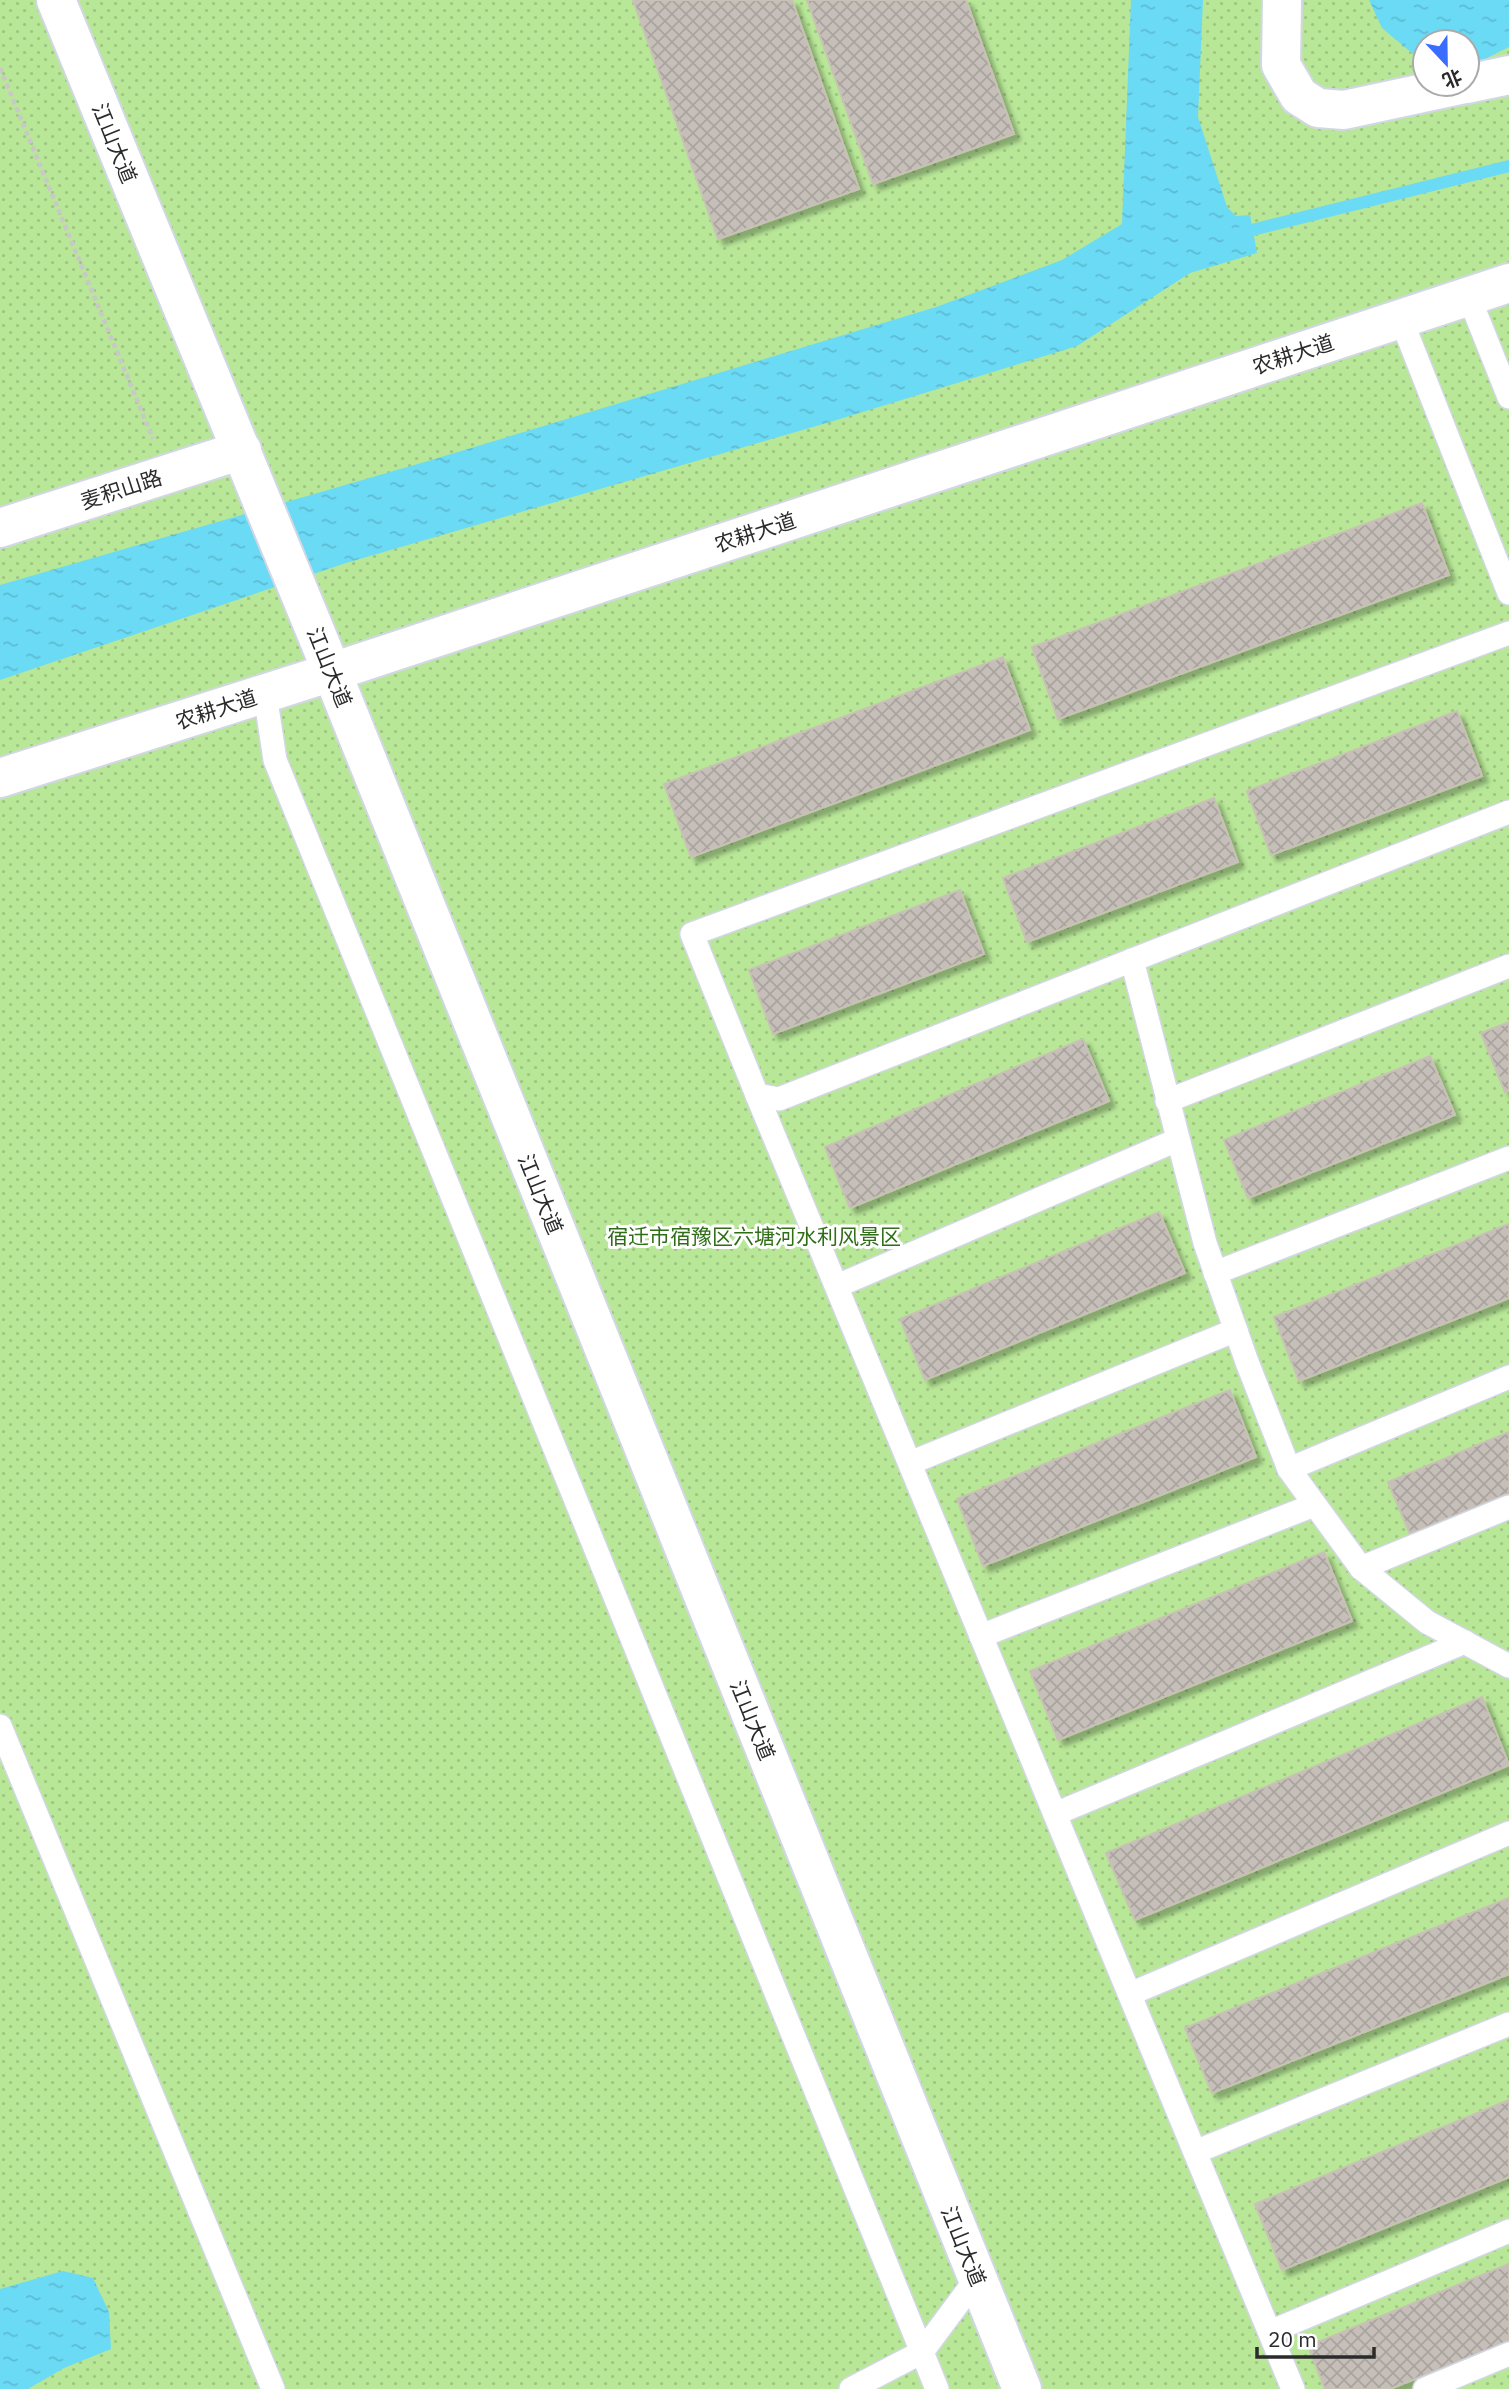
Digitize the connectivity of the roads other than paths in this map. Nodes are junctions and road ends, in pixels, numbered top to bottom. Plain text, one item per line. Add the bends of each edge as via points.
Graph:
1 (56, 0) edge
2 (1282, 0) edge
3 (1509, 75) edge
4 (1481, 81) edge
5 (1411, 96) edge
6 (1509, 283) edge
7 (1469, 296) junction
8 (1401, 319) junction
9 (1509, 397) edge
10 (244, 457) junction
11 (0, 528) edge
12 (1509, 593) edge
13 (1509, 633) edge
14 (328, 661) junction
15 (265, 694) junction
16 (0, 778) edge
17 (1509, 812) edge
18 (1132, 960) junction
19 (1509, 966) edge
20 (757, 1095) junction
21 (1167, 1101) junction
22 (1177, 1140) junction
23 (1509, 1158) edge
24 (1216, 1273) junction
25 (836, 1286) junction
26 (1236, 1330) junction
27 (1509, 1377) edge
28 (910, 1463) junction
29 (1289, 1469) junction
30 (1314, 1505) junction
31 (1509, 1507) edge
32 (1361, 1568) junction
33 (981, 1636) junction
34 (1465, 1643) junction
35 (1509, 1666) edge
36 (0, 1726) edge
37 (1055, 1814) junction
38 (1509, 1833) edge
39 (1130, 1994) junction
40 (1509, 2024) edge
41 (1195, 2152) junction
42 (1509, 2231) edge
43 (977, 2278) junction
44 (1270, 2332) junction
45 (922, 2352) junction
46 (1509, 2354) edge
47 (273, 2389) edge
48 (851, 2389) edge
49 (937, 2389) edge
50 (1022, 2389) edge
51 (1293, 2389) edge
52 (1425, 2389) edge

1 - 10 main road, 江山大道
2 - 5 main road via 1281,65 1299,96 1318,108 1344,110
3 - 4 main road
6 - 7 main road, 农耕大道
7 - 8 main road, 农耕大道
7 - 9 lane
8 - 12 lane
8 - 14 main road, 农耕大道
10 - 11 main road, 麦积山路 via 167,474
10 - 14 main road, 江山大道
13 - 20 lane via 692,934
14 - 15 main road, 农耕大道
14 - 43 main road, 江山大道
15 - 16 main road, 农耕大道
15 - 45 lane via 275,760
17 - 18 lane
18 - 20 lane via 779,1098
18 - 21 lane
19 - 21 lane
20 - 25 lane
21 - 22 lane
22 - 24 lane
22 - 25 lane
23 - 24 lane
24 - 26 lane
25 - 28 lane
26 - 28 lane
26 - 29 lane
27 - 29 lane
28 - 33 lane
29 - 30 lane
30 - 32 lane
30 - 33 lane
31 - 32 lane
32 - 34 lane via 1427,1622
33 - 37 lane
34 - 35 lane
34 - 37 lane
36 - 47 lane
37 - 39 lane
38 - 39 lane
39 - 41 lane
40 - 41 lane
41 - 44 lane
42 - 44 lane
43 - 45 lane
43 - 50 main road, 江山大道
44 - 51 lane
45 - 48 lane
45 - 49 lane
46 - 52 lane

